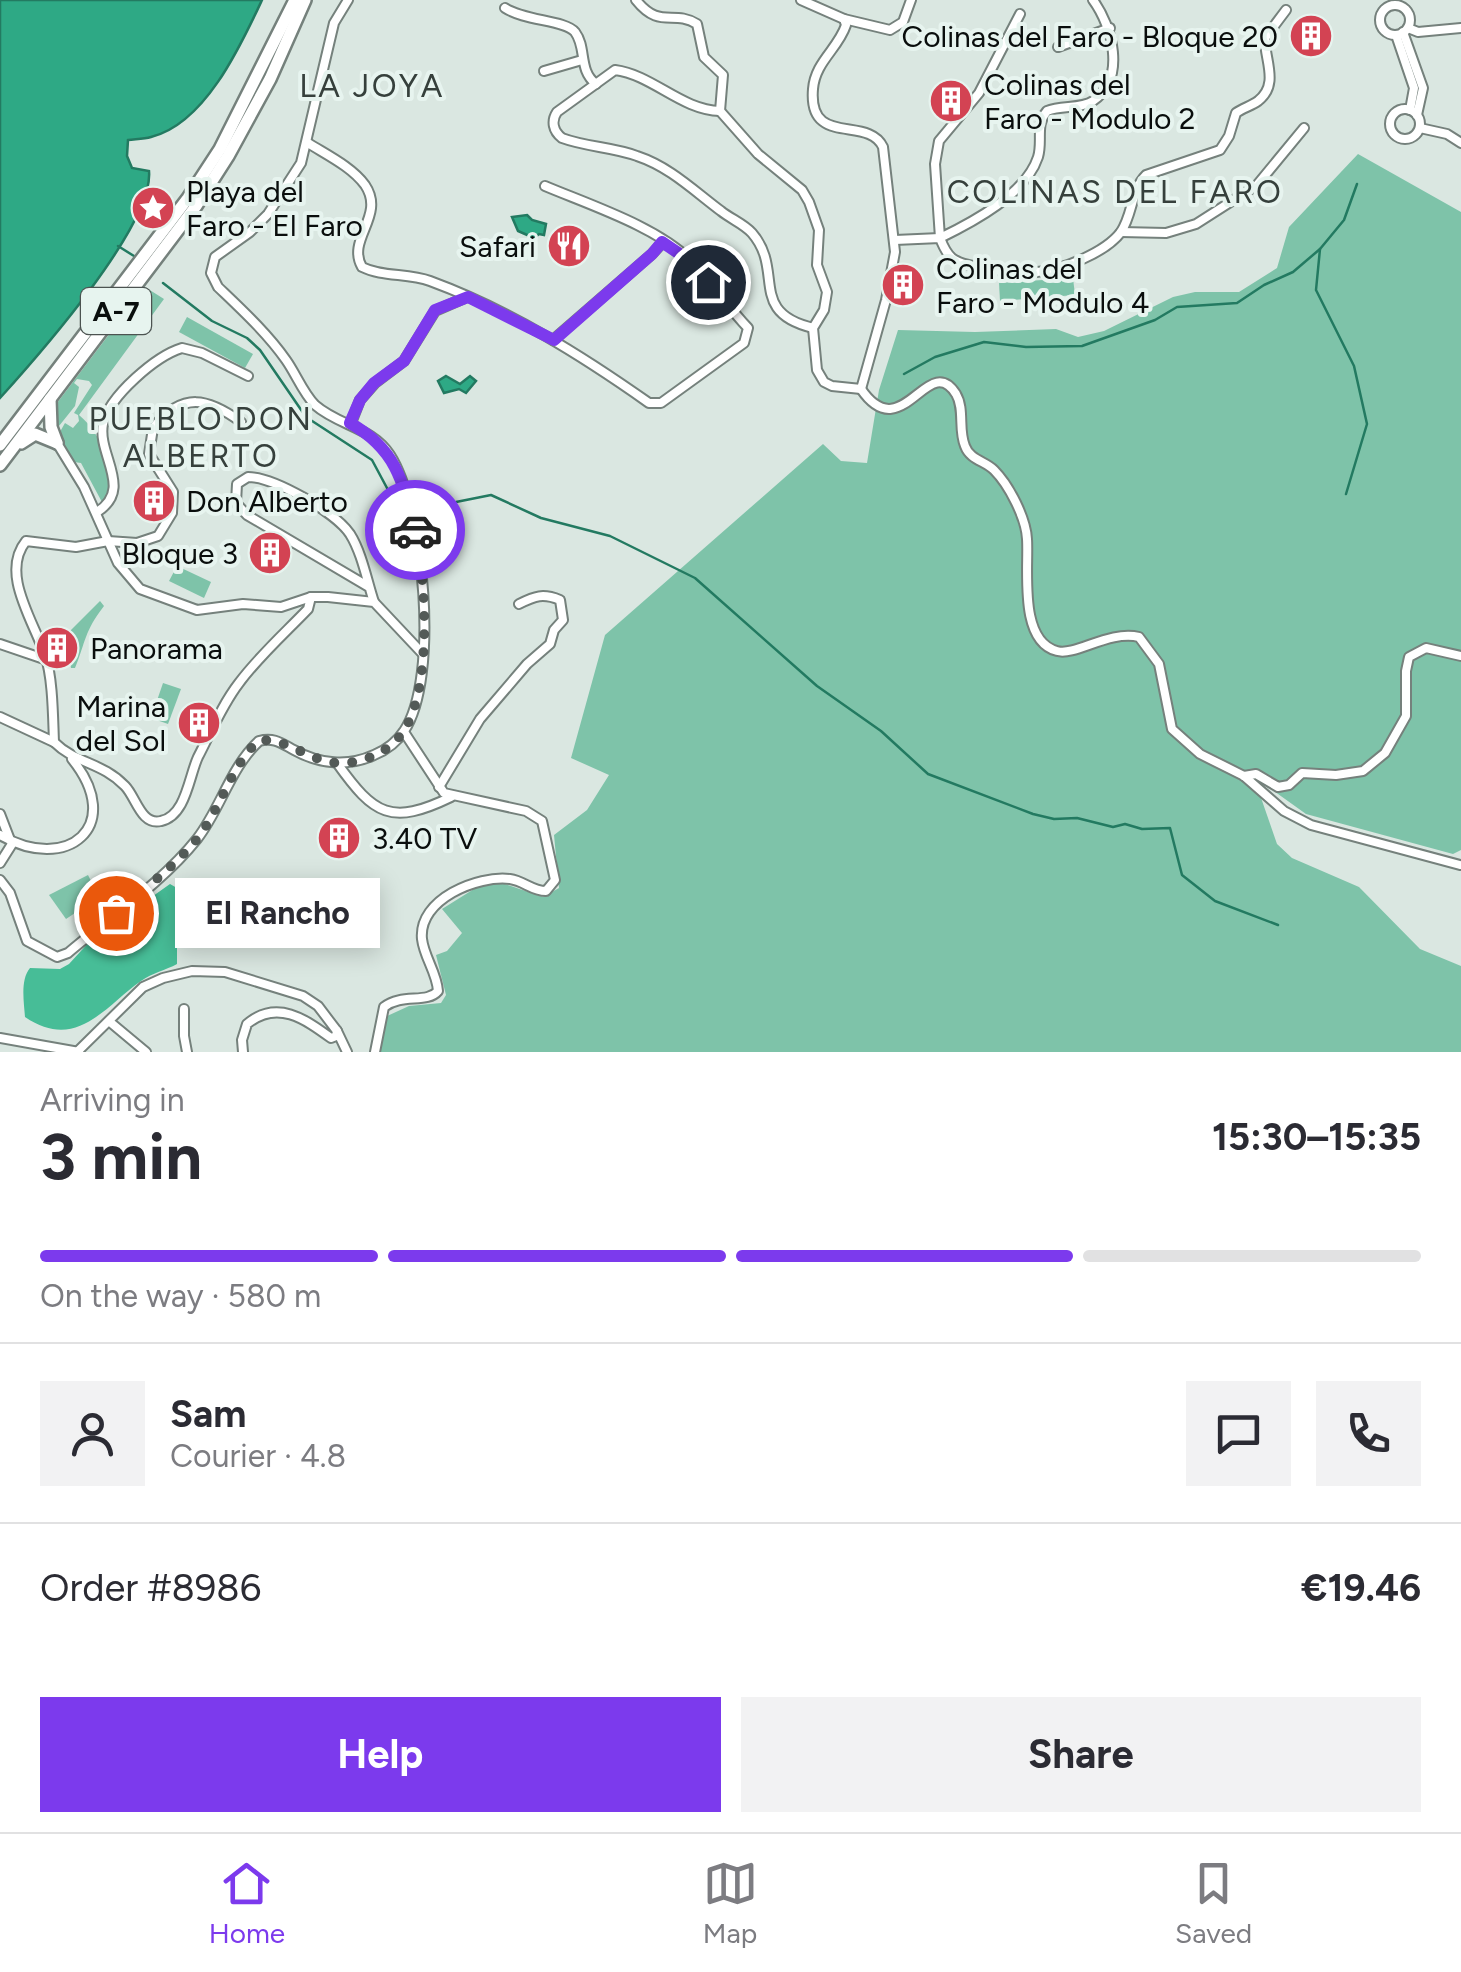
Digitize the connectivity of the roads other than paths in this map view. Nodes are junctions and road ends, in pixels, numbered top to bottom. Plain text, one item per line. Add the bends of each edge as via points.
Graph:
1 (294, 0) edge
2 (309, 0) edge
3 (348, 0) edge
4 (636, 0) edge
5 (801, 0) edge
6 (910, 0) edge
7 (1093, 0) edge
8 (1397, 3) edge
9 (506, 8) dead end
10 (1286, 10) dead end
11 (1020, 14) dead end
12 (844, 19) junction
13 (1110, 28) junction
14 (1461, 28) edge
15 (1402, 32) junction
16 (1058, 47) dead end
17 (582, 60) junction
18 (544, 71) dead end
19 (596, 84) junction
20 (720, 110) junction
21 (1413, 112) junction
22 (1304, 128) dead end
23 (1420, 128) junction
24 (308, 142) junction
25 (1461, 143) edge
26 (545, 186) dead end
27 (1120, 232) junction
28 (940, 238) junction
29 (894, 240) junction
30 (662, 242) junction
31 (468, 297) junction
32 (813, 328) junction
33 (554, 340) junction
34 (248, 376) dead end
35 (861, 390) junction
36 (50, 399) junction
37 (241, 422) dead end
38 (350, 423) junction
39 (57, 444) junction
40 (2, 455) edge
41 (97, 512) junction
42 (108, 541) junction
43 (5, 563) dead end
44 (369, 587) junction
45 (311, 598) junction
46 (9, 600) dead end
47 (374, 602) junction
48 (519, 604) dead end
49 (0, 644) edge
50 (422, 653) junction
51 (1461, 656) edge
52 (47, 660) junction
53 (0, 717) edge
54 (52, 728) junction
55 (404, 732) junction
56 (38, 737) junction
57 (54, 742) junction
58 (70, 757) junction
59 (337, 764) junction
60 (1244, 776) junction
61 (439, 788) junction
62 (451, 796) junction
63 (0, 814) edge
64 (0, 836) edge
65 (12, 844) junction
66 (0, 861) edge
67 (1461, 864) edge
68 (1461, 874) edge
69 (0, 880) edge
70 (184, 1009) dead end
71 (110, 1022) junction
72 (336, 1031) junction
73 (0, 1038) edge
74 (79, 1052) edge
75 (146, 1052) edge
76 (187, 1052) edge
77 (243, 1052) edge
78 (348, 1052) edge
79 (374, 1052) edge

1 - 40 highway, A-7 via 209,165
2 - 36 highway, A-7 via 290,50 196,206
3 - 24 street via 326,51
4 - 20 street via 658,18 697,24 704,58 724,75
5 - 12 street
6 - 12 street via 902,22 890,30
7 - 13 street
8 - 15 street via 1410,15
8 - 15 street via 1382,12 1380,22 1385,31
9 - 17 street via 570,28
10 - 27 street via 1265,38 1266,92 1236,113 1220,150 1142,178
11 - 28 street via 979,94 938,140
12 - 29 street via 844,31 815,74 814,108 824,123 882,142
13 - 16 street
13 - 28 street via 1112,67 1097,98 1047,111 1032,169 992,212
14 - 15 street
15 - 21 street via 1423,88
17 - 18 street
17 - 19 street
19 - 20 street via 622,71 685,102
19 - 32 street via 557,112 556,134 668,170 750,231 763,252 772,302 792,323
20 - 32 street via 809,202 827,292
21 - 23 street
21 - 23 street via 1393,115 1393,133 1410,139
22 - 27 street via 1256,185 1196,224 1166,233
23 - 25 street
24 - 31 street via 365,186 372,210 356,252 362,266 421,278
24 - 38 street via 288,186 250,232 215,256 211,273 287,360 313,403
26 - 30 street
27 - 28 street via 1093,253 1036,272 962,263
28 - 29 street
29 - 35 street via 886,300
30 - 33 street
30 - 33 street via 693,263 748,328 744,343 656,404
31 - 33 street
31 - 38 street via 435,310 404,361 374,383
32 - 35 street via 814,361 824,382
34 - 41 street via 182,348 134,380 104,421 115,486
35 - 60 street via 870,403 898,409 930,384 954,390 963,443 996,472 1026,529 1027,597 1045,644 1063,653 1108,638 1139,637 1159,664 1172,730 1200,754
36 - 39 highway
36 - 40 highway, A-7
37 - 42 street via 202,400 158,422 150,454 172,492 169,520 148,542
38 - 50 street via 374,436 393,460 410,509 423,587
39 - 40 highway via 35,434
39 - 41 street
41 - 42 street
42 - 43 street via 26,541
42 - 45 street via 135,585 187,608 281,607
44 - 44 street via 340,524 266,480 248,477 236,484 240,509
44 - 47 street
45 - 47 street
45 - 58 street via 237,685 169,818 147,819 108,771
46 - 52 street
47 - 50 street
48 - 61 street via 538,594 560,600 563,620 550,644 480,719
49 - 52 street
50 - 55 street
51 - 60 street via 1426,648 1412,654 1404,724 1386,752 1363,770 1302,773 1278,787 1256,774
52 - 54 street
53 - 56 street
54 - 56 street
54 - 57 street
55 - 59 street via 374,755
55 - 61 street
56 - 57 street
57 - 58 street
58 - 65 street via 94,800 84,834 53,850
59 - 62 street via 380,809 402,814
59 - 69 street via 280,741 252,747 196,840 57,957 27,940
60 - 67 street via 1311,826
61 - 62 street
62 - 79 street via 537,816 546,828 554,885 546,892 509,879 485,881 432,910 422,936 438,991 384,1007
63 - 65 street
64 - 65 street
65 - 66 street
67 - 68 street
70 - 76 street
71 - 72 street via 150,983 214,970 303,996
71 - 74 street
71 - 75 street
72 - 77 street via 331,1038 300,1016 264,1014 243,1030
72 - 78 street
73 - 74 street

